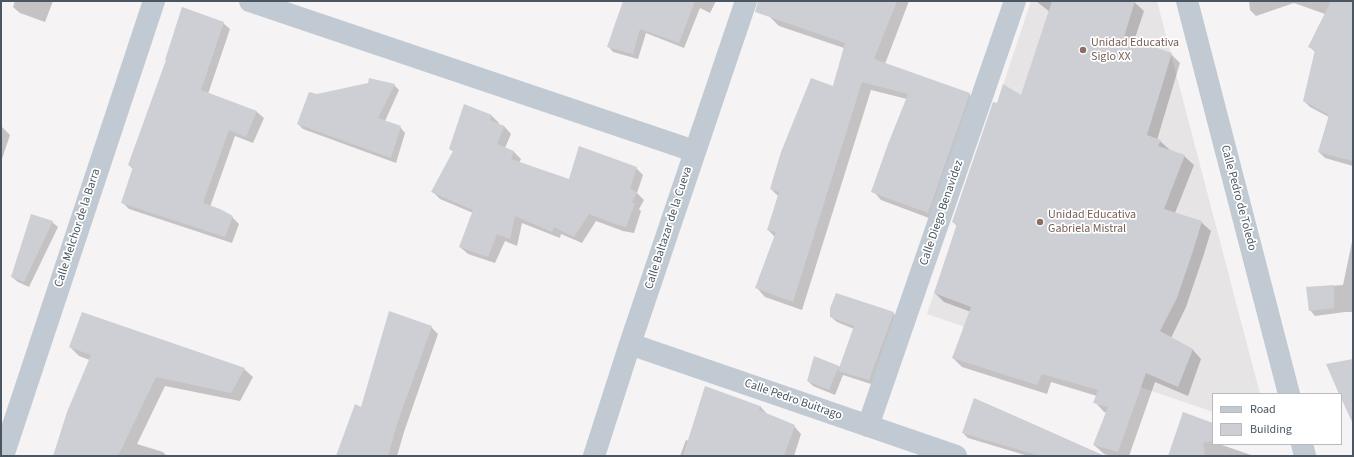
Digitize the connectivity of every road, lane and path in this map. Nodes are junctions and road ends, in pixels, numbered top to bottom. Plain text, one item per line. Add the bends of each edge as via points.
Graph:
1 (154, 1) edge
2 (250, 1) edge
3 (746, 1) edge
4 (1015, 1) edge
5 (1187, 1) edge
6 (694, 151) junction
7 (630, 344) junction
8 (1289, 393) edge
9 (868, 426) junction
10 (1302, 445) edge
11 (3, 456) edge
12 (594, 456) edge
13 (956, 456) edge
14 (1305, 456) edge

1 - 11 street, Calle Melchor de la Barra
2 - 6 street
3 - 6 street, Calle Baltazar de la Cueva
4 - 9 street, Calle Diego Benavidez
5 - 8 street, Calle Pedro de Toledo
6 - 7 street, Calle Baltazar de la Cueva
7 - 9 street, Calle Pedro Buitrago
7 - 12 street, Calle Baltazar de la Cueva
9 - 13 street, Calle Pedro Buitrago
10 - 14 street

